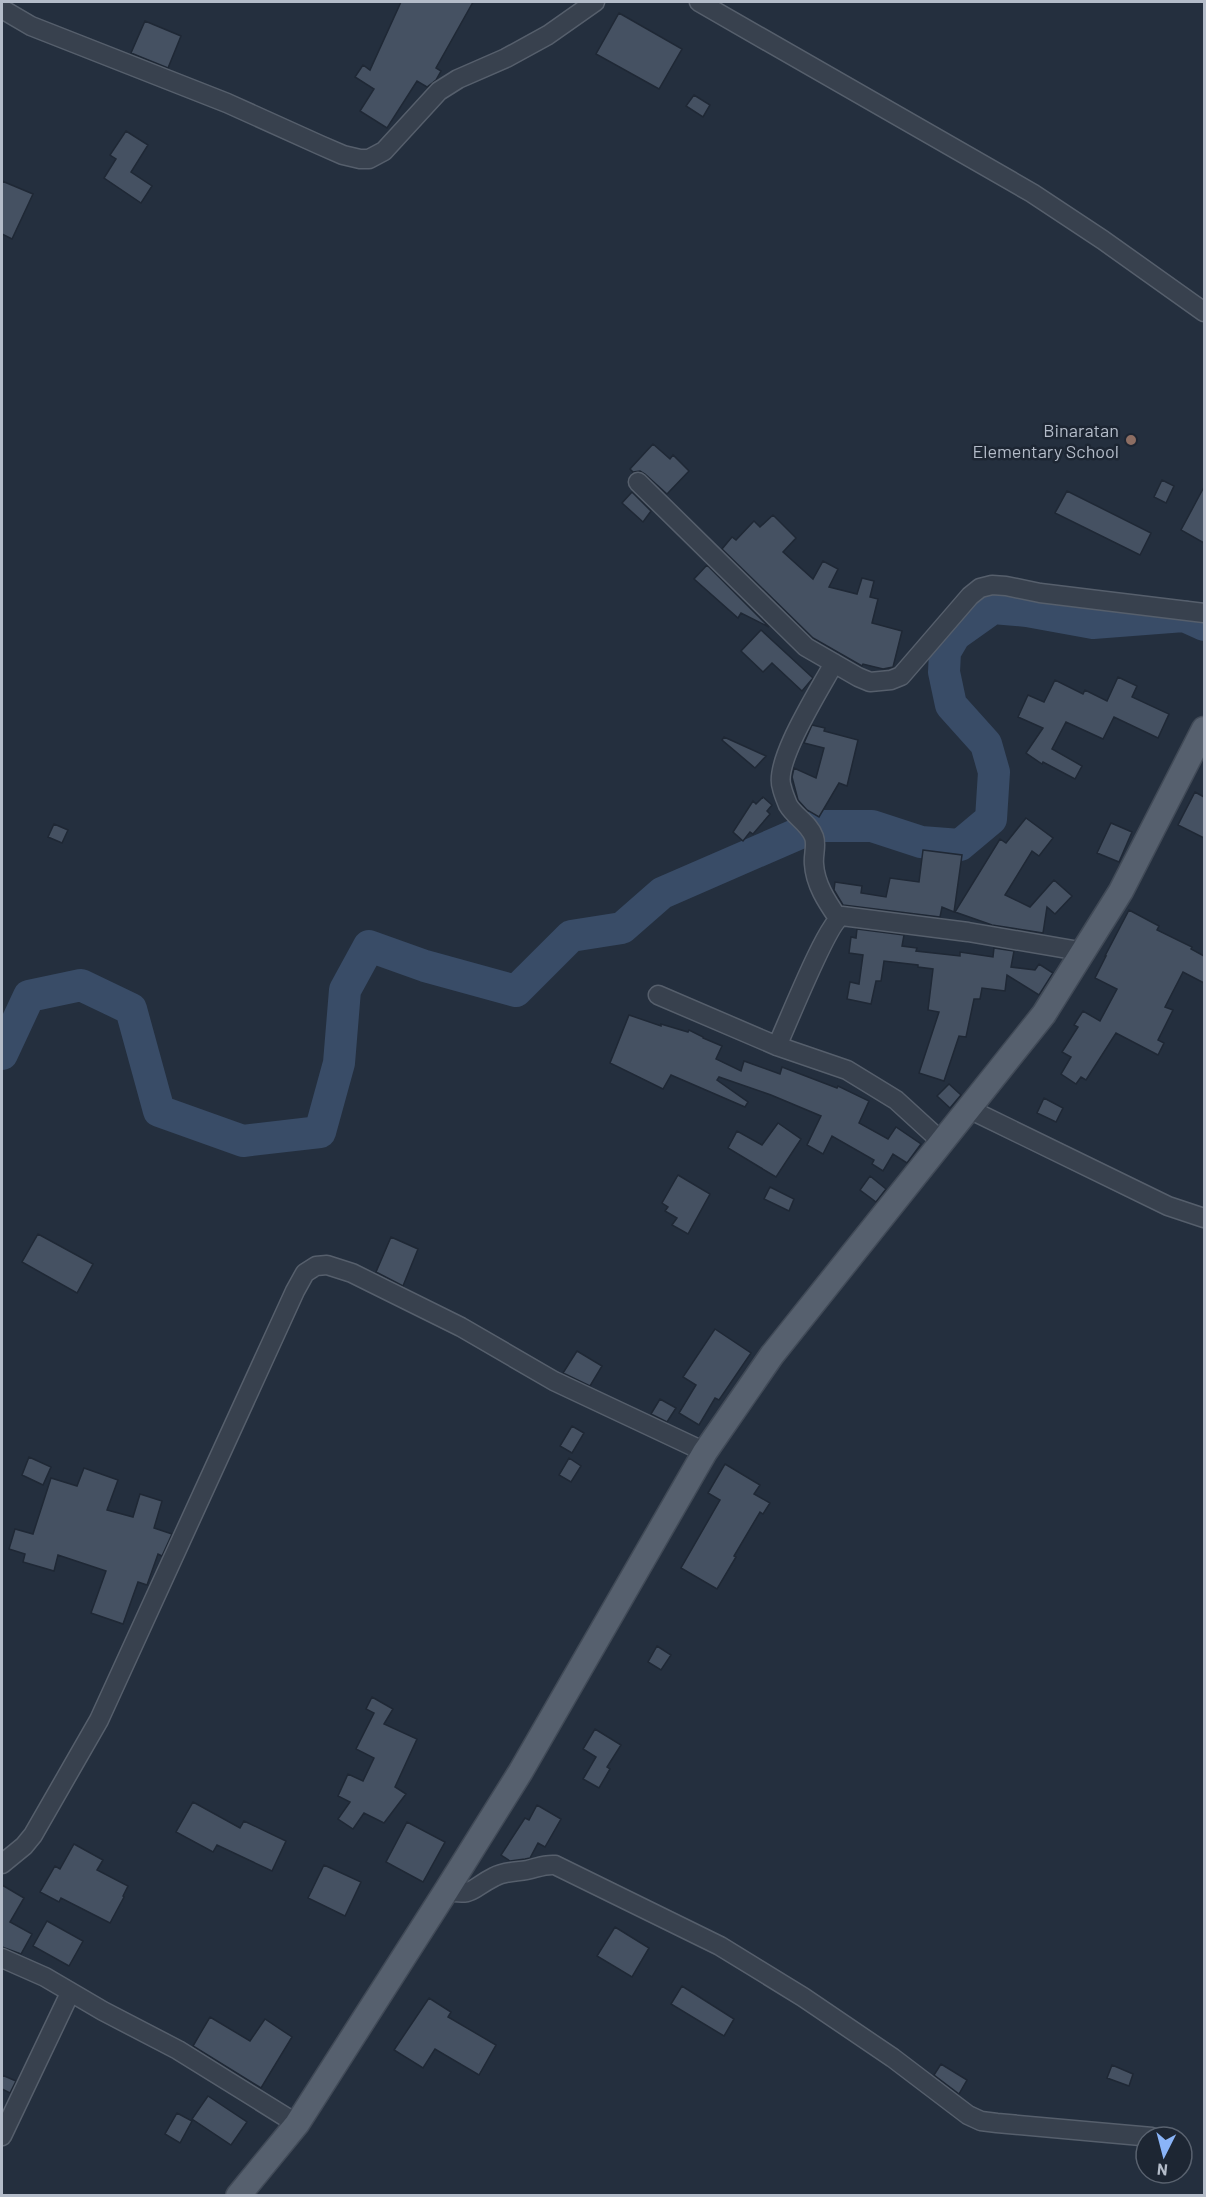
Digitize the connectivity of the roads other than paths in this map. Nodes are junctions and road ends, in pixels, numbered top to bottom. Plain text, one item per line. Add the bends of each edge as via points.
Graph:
1 (595, 2) edge
2 (699, 2) edge
3 (2, 9) edge
4 (1204, 312) edge
5 (638, 482) dead end
6 (1204, 613) edge
7 (834, 663) junction
8 (1204, 729) edge
9 (838, 918) junction
10 (1085, 952) junction
11 (658, 995) dead end
12 (777, 1046) junction
13 (969, 1108) junction
14 (942, 1142) junction
15 (1204, 1218) edge
16 (705, 1452) junction
17 (2, 1864) edge
18 (446, 1892) junction
19 (2, 1958) edge
20 (70, 1993) junction
21 (297, 2124) junction
22 (1134, 2135) edge
23 (2, 2136) edge
24 (238, 2196) edge

1 - 3 street via 548,35 439,91 384,151 369,159 320,146 227,103 32,26
2 - 4 street via 1032,193
5 - 7 street via 806,647
6 - 7 street via 992,585 970,596 901,676 870,682
7 - 9 street via 795,732 781,787 789,806 812,832 818,882
8 - 10 main road via 1121,891
9 - 10 street via 847,915
9 - 12 street
10 - 13 main road via 1044,1014
11 - 12 street
12 - 14 street via 848,1070 896,1100
13 - 14 main road
13 - 15 street via 1168,1206
14 - 16 main road via 772,1355
16 - 17 street via 554,1381 460,1327 352,1273 327,1265 316,1266 305,1273 295,1291 99,1720 33,1835
16 - 18 main road via 521,1771
18 - 21 main road
18 - 22 street via 464,1894 505,1873 555,1865 720,1946 803,1997 893,2058 957,2108 981,2121
19 - 20 street
20 - 21 street via 178,2049
20 - 23 street
21 - 24 main road

